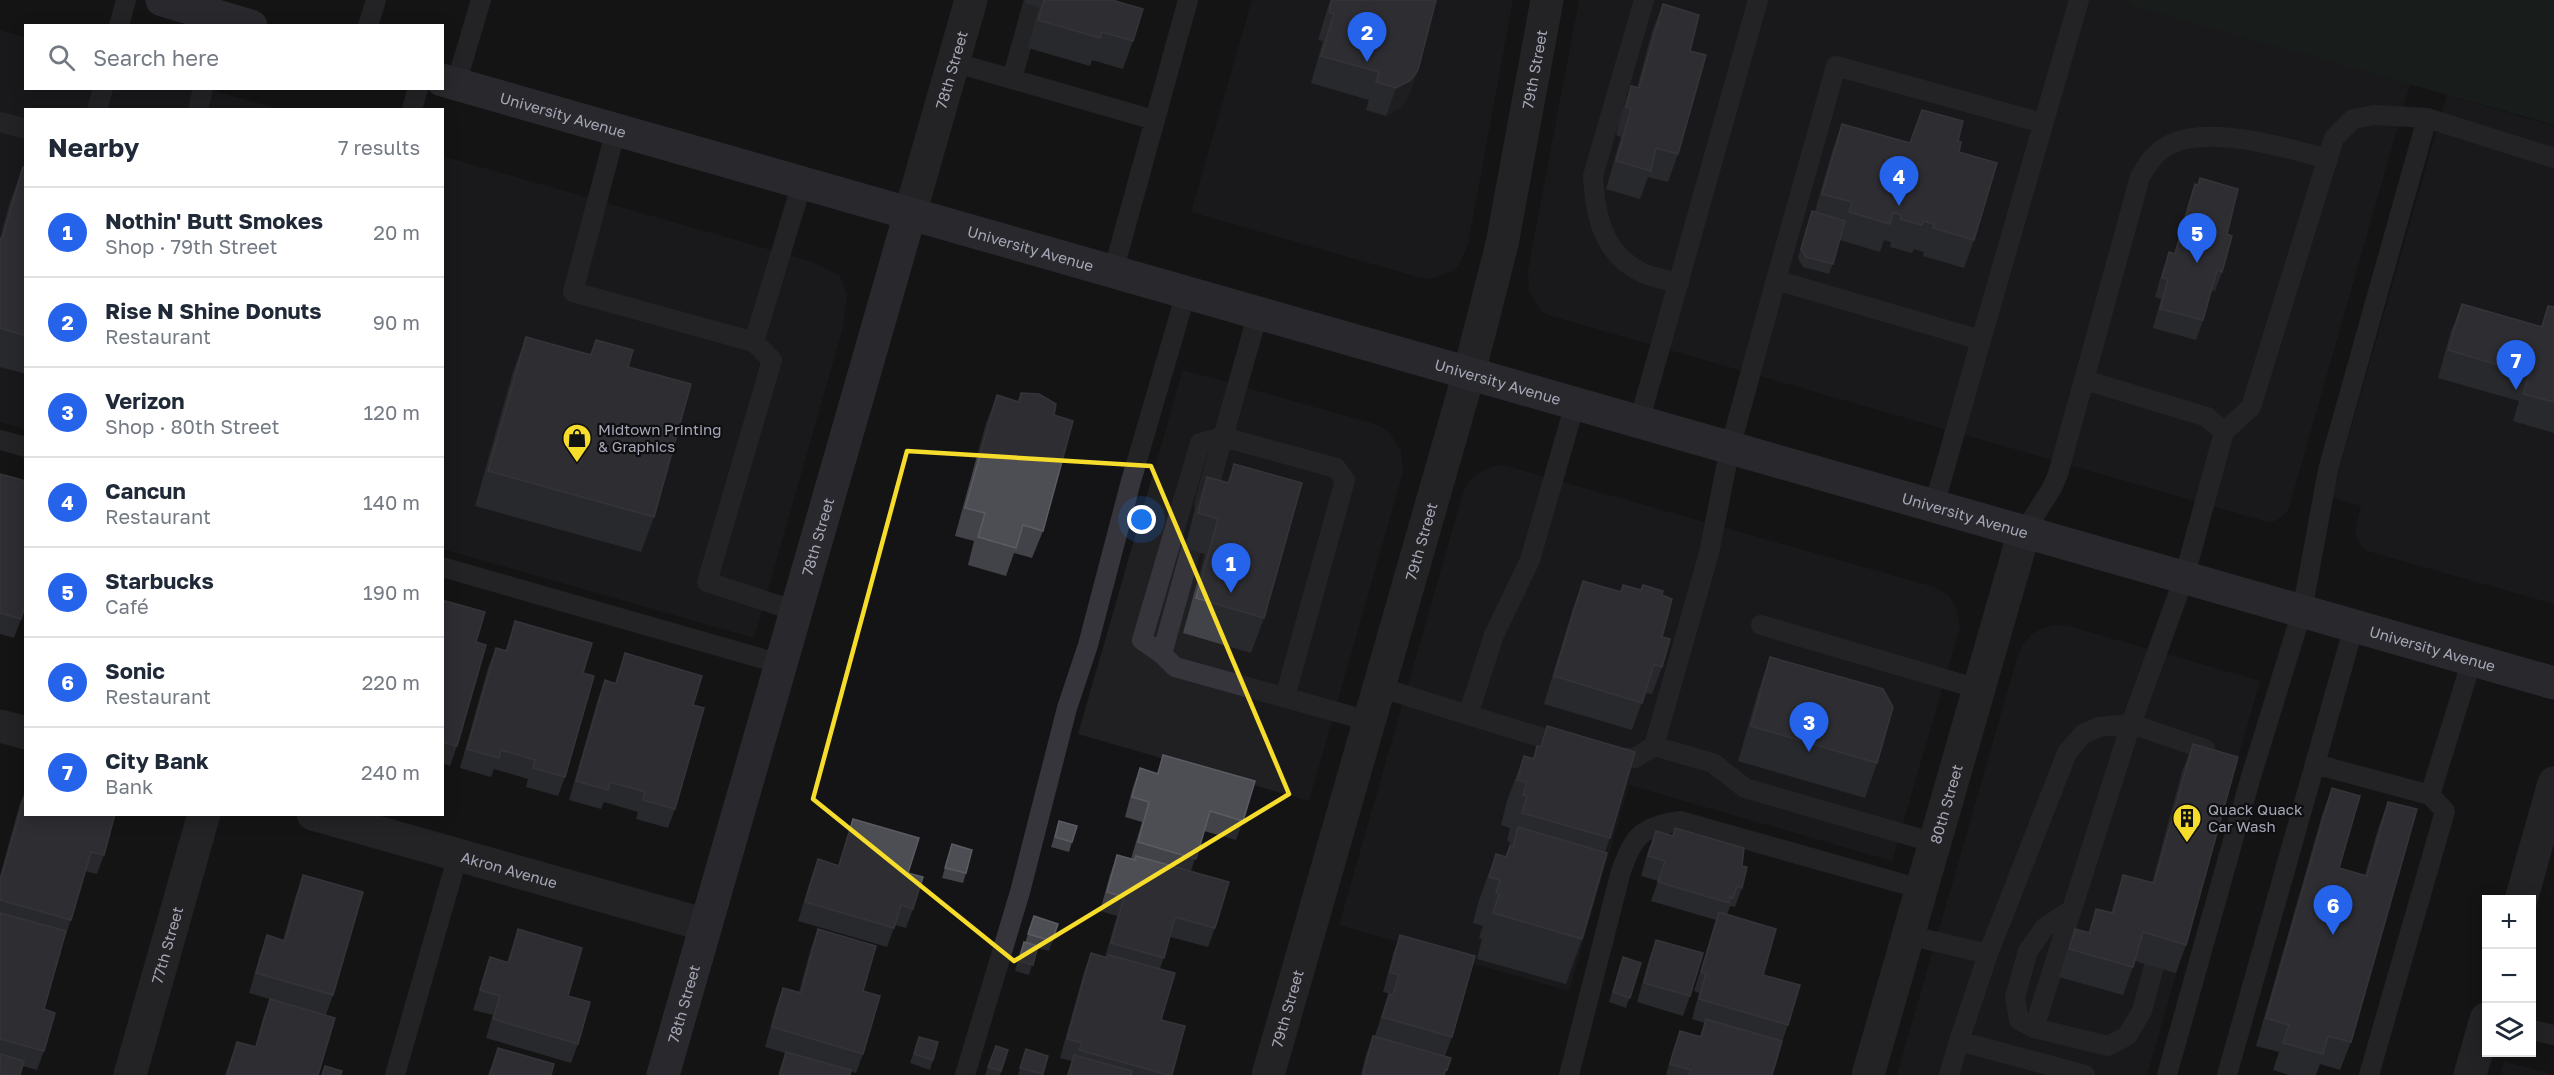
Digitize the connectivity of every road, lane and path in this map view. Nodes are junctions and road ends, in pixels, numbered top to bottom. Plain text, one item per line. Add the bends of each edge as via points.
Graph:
1 (126, 0) edge
2 (162, 0) edge
3 (376, 0) edge
4 (481, 0) edge
5 (971, 0) edge
6 (1034, 0) edge
7 (1188, 0) edge
8 (1547, 0) edge
9 (1644, 0) edge
10 (1758, 0) edge
11 (2079, 0) edge
12 (230, 17) edge
13 (120, 24) edge
14 (369, 24) edge
15 (953, 62) junction
16 (1012, 79) junction
17 (449, 82) edge
18 (102, 90) edge
19 (203, 90) edge
20 (417, 90) edge
21 (98, 108) edge
22 (198, 108) edge
23 (413, 108) edge
24 (2427, 118) junction
25 (1154, 120) junction
26 (0, 122) edge
27 (2043, 123) junction
28 (24, 128) edge
29 (616, 130) junction
30 (2554, 158) edge
31 (2328, 159) junction
32 (802, 183) junction
33 (910, 214) junction
34 (1113, 272) junction
35 (1776, 280) junction
36 (1679, 283) junction
37 (1186, 293) junction
38 (1258, 313) junction
39 (1981, 340) junction
40 (754, 342) junction
41 (1469, 373) junction
42 (2085, 380) junction
43 (1575, 404) junction
44 (1640, 422) junction
45 (2224, 432) junction
46 (1223, 437) junction
47 (0, 440) edge
48 (24, 446) edge
49 (1730, 448) junction
50 (1934, 506) junction
51 (1201, 514) edge
52 (2024, 532) junction
53 (1191, 549) dead end
54 (444, 568) edge
55 (2184, 578) junction
56 (796, 611) junction
57 (2302, 611) junction
58 (1761, 625) dead end
59 (2354, 626) junction
60 (1162, 654) junction
61 (2472, 660) junction
62 (781, 664) junction
63 (2554, 683) edge
64 (1379, 687) junction
65 (1979, 689) junction
66 (1284, 698) junction
67 (1468, 715) junction
68 (1369, 721) junction
69 (2131, 724) junction
70 (0, 726) edge
71 (24, 732) edge
72 (1654, 746) junction
73 (2315, 764) junction
74 (2208, 779) edge
75 (2554, 783) edge
76 (2430, 795) junction
77 (203, 816) edge
78 (320, 816) edge
79 (1935, 843) junction
80 (458, 855) junction
81 (1921, 890) junction
82 (2522, 895) edge
83 (2071, 910) junction
84 (706, 925) junction
85 (1908, 935) junction
86 (1988, 954) junction
87 (2154, 966) dead end
88 (2034, 1028) junction
89 (2536, 1031) edge
90 (2482, 1033) edge
91 (2554, 1035) edge
92 (1959, 1041) junction
93 (130, 1075) edge
94 (395, 1075) edge
95 (663, 1075) edge
96 (964, 1075) edge
97 (1268, 1075) edge
98 (1569, 1075) edge
99 (1868, 1075) edge
100 (1949, 1075) edge
101 (2085, 1075) edge
102 (2167, 1075) edge
103 (2227, 1075) edge
104 (2369, 1075) edge
105 (2470, 1075) edge

1 - 13 lane
2 - 12 main road
3 - 14 lane
4 - 17 lane
5 - 15 street, 78th Street
6 - 16 lane
7 - 25 lane
8 - 41 street, 79th Street via 1502,244
9 - 36 lane via 1593,176 1594,203 1601,230 1622,259 1643,273
10 - 36 lane
11 - 27 lane
15 - 16 lane
15 - 33 street, 78th Street
16 - 25 lane
17 - 29 main road, University Avenue
18 - 21 lane
19 - 22 lane
20 - 23 lane
24 - 30 lane
24 - 31 lane via 2375,115 2353,119 2334,138
24 - 57 lane via 2328,470
25 - 34 lane
26 - 28 lane
27 - 35 lane via 1836,66
27 - 39 lane
29 - 32 main road, University Avenue
29 - 40 lane via 573,292
31 - 42 lane via 2246,138 2198,138 2172,143 2153,157 2140,177
31 - 45 lane via 2251,407
32 - 33 main road, University Avenue
32 - 40 lane
33 - 34 main road, University Avenue
33 - 56 main road, 78th Street
34 - 37 main road, University Avenue
35 - 39 lane
35 - 49 lane
36 - 44 lane
37 - 38 main road, University Avenue
37 - 96 lane via 1067,708 1020,892
38 - 41 main road, University Avenue
38 - 46 lane
39 - 50 lane
40 - 56 lane via 772,360 707,582
41 - 43 main road, University Avenue
41 - 64 street, 79th Street
42 - 45 lane via 2208,417
42 - 52 lane via 2058,474
43 - 44 main road, University Avenue
43 - 67 lane via 1530,560 1494,635
44 - 49 main road, University Avenue
45 - 55 lane
46 - 51 lane
46 - 60 lane via 1200,443 1142,640
46 - 66 lane via 1336,468 1345,480
47 - 48 lane
49 - 50 main road, University Avenue
49 - 72 lane via 1709,553
50 - 52 main road, University Avenue
52 - 55 main road, University Avenue
52 - 65 street, 80th Street
53 - 60 lane
54 - 62 lane
55 - 57 main road, University Avenue
55 - 69 lane
56 - 62 main road, 78th Street
57 - 59 main road, University Avenue
57 - 102 lane
58 - 65 lane
59 - 61 main road, University Avenue
59 - 73 lane
60 - 66 lane via 1175,667
61 - 63 main road, University Avenue
61 - 76 lane
62 - 84 main road, 78th Street
64 - 67 lane
64 - 68 street, 79th Street
65 - 79 street, 80th Street
66 - 68 lane
67 - 72 lane via 1606,757 1635,758
68 - 97 street, 79th Street
69 - 74 lane via 2205,749
69 - 83 lane
69 - 86 lane via 2099,727 2083,734 2067,753
70 - 71 street
72 - 79 lane via 1713,763 1745,788
73 - 76 lane
73 - 103 lane
75 - 82 street
76 - 104 lane via 2445,811
77 - 93 street, 77th Street
78 - 80 street, Akron Avenue
79 - 81 street, 80th Street
80 - 84 street, Akron Avenue
80 - 94 lane
81 - 85 street, 80th Street
81 - 98 lane via 1681,821 1644,830 1630,847 1621,871
83 - 88 lane
83 - 88 lane via 2044,927 2028,951 2015,998 2019,1020
84 - 95 main road, 78th Street
85 - 86 lane
85 - 99 street, 80th Street
86 - 92 lane
87 - 88 lane via 2142,1011 2127,1036 2108,1046
89 - 91 lane
90 - 105 street
92 - 100 lane
92 - 101 lane

